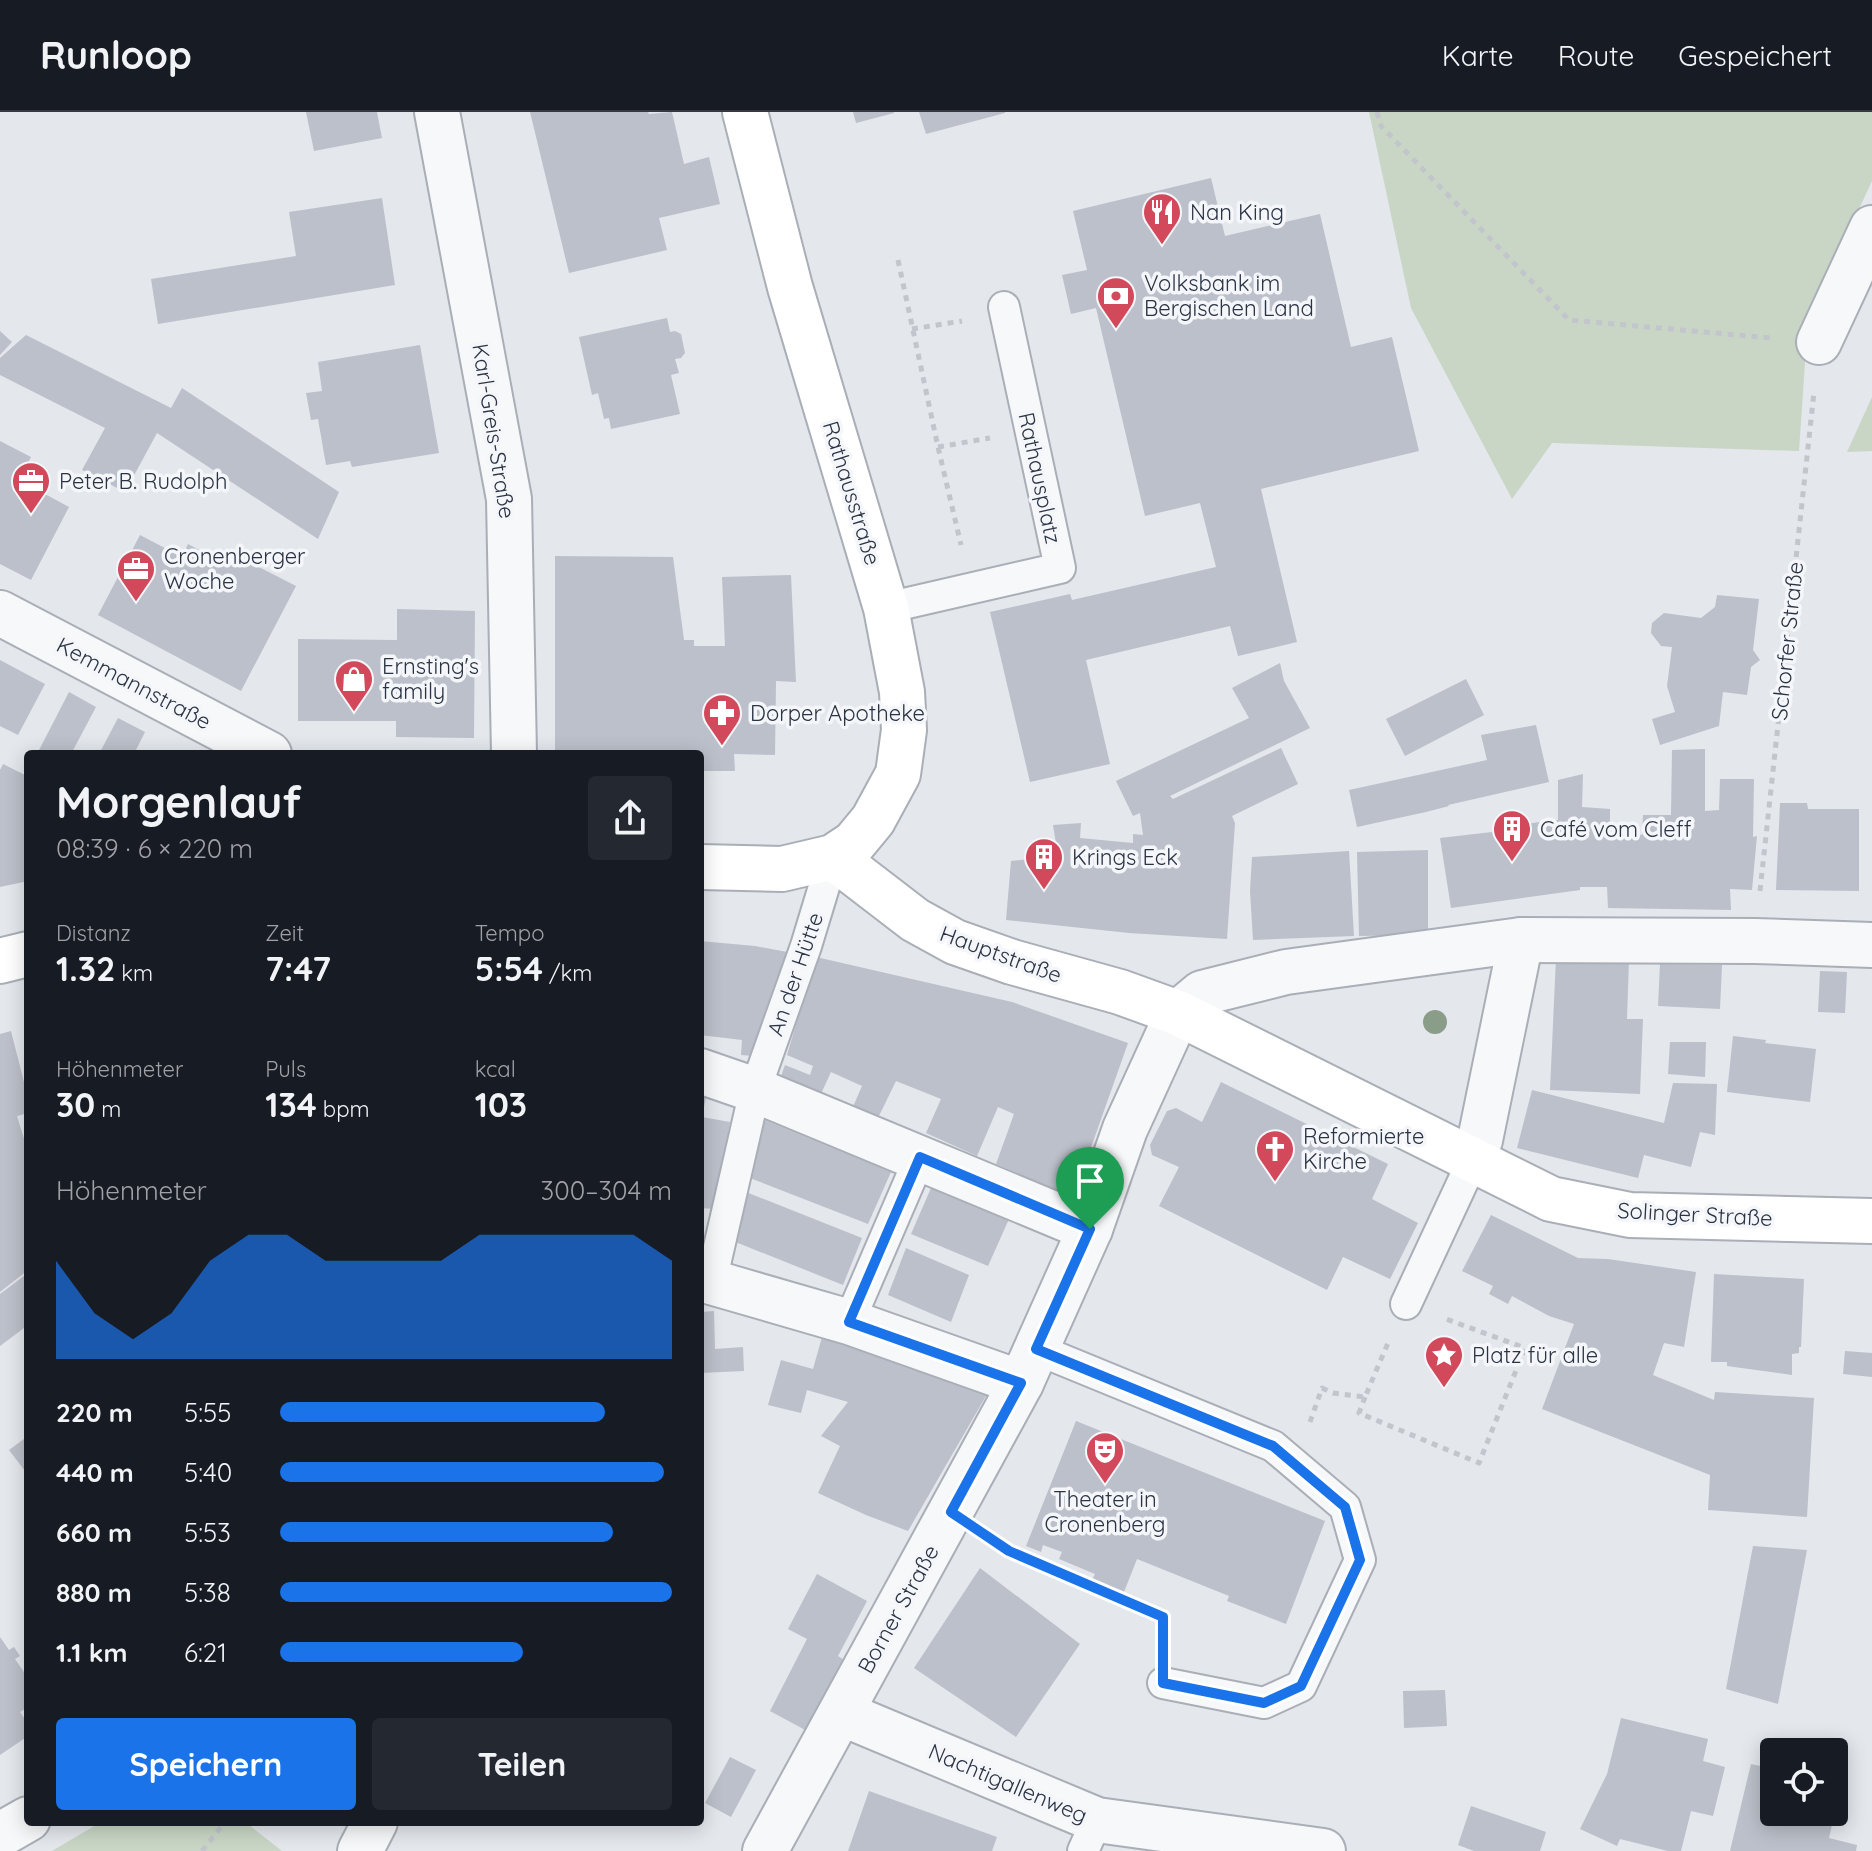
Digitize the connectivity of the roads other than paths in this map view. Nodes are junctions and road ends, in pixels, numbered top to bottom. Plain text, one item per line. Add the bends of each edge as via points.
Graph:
1 (437, 112) edge
2 (745, 112) edge
3 (1872, 228) edge
4 (1004, 307) dead end
5 (1819, 342) road end
6 (886, 608) junction
7 (0, 613) edge
8 (261, 750) edge
9 (514, 750) edge
10 (833, 857) junction
11 (704, 867) edge
12 (1521, 940) junction
13 (1872, 945) edge
14 (24, 955) edge
15 (0, 961) edge
16 (1178, 1013) junction
17 (704, 1072) edge
18 (755, 1090) junction
19 (920, 1157) junction
20 (1473, 1160) junction
21 (1872, 1221) edge
22 (1090, 1229) junction
23 (705, 1283) edge
24 (1406, 1304) road end
25 (849, 1322) junction
26 (1029, 1366) junction
27 (1163, 1683) road end
28 (841, 1713) junction
29 (24, 1821) edge
30 (373, 1826) edge
31 (0, 1835) edge
32 (1090, 1836) edge
33 (360, 1851) edge
34 (765, 1851) edge
35 (1323, 1851) edge

1 - 9 street, Karl-Greis-Straße via 509,499
2 - 6 main road, Rathausstraße via 790,287
3 - 5 street
4 - 6 lane, Rathausplatz via 1060,568
6 - 10 main road, Rathausstraße via 902,692 898,774 873,820
7 - 8 street, Kemmannstraße
10 - 11 main road via 782,869
10 - 16 main road, Hauptstraße via 915,920 955,942
10 - 18 lane, An der Hütte
12 - 13 street
12 - 16 street via 1286,972 1202,993
12 - 20 street
14 - 15 main road
16 - 20 main road, Solinger Straße
16 - 22 street, Borner Straße via 1125,1129
17 - 18 street
18 - 19 street
18 - 23 lane, An der Hütte
19 - 22 street
19 - 25 lane
20 - 21 main road, Solinger Straße via 1551,1199 1630,1215
20 - 24 lane
22 - 26 street, Borner Straße
23 - 25 street, An der Hütte
25 - 26 street, An der Hütte
26 - 27 lane via 1273,1446 1345,1507 1360,1560 1301,1686 1264,1703
26 - 28 street, Borner Straße
28 - 32 street, Nachtigallenweg
28 - 34 street, Borner Straße
29 - 31 street
30 - 33 street
32 - 35 street, Nachtigallenweg

